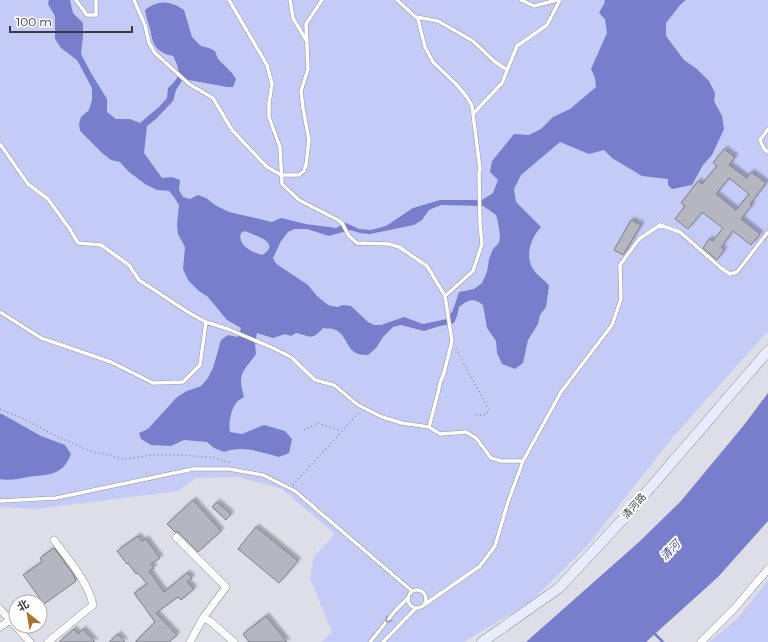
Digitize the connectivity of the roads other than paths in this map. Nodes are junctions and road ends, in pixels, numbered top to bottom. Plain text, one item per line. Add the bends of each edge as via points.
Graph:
1 (76, 0) edge
2 (96, 0) edge
3 (134, 0) edge
4 (229, 0) edge
5 (290, 0) edge
6 (322, 0) edge
7 (397, 0) edge
8 (521, 0) edge
9 (558, 0) edge
10 (415, 17) junction
11 (306, 41) junction
12 (507, 70) junction
13 (473, 114) junction
14 (768, 129) edge
15 (0, 144) edge
16 (768, 152) edge
17 (281, 175) junction
18 (768, 232) edge
19 (445, 296) junction
20 (0, 312) edge
21 (206, 322) junction
22 (768, 351) edge
23 (429, 426) junction
24 (523, 461) junction
25 (0, 501) edge
26 (176, 537) dead end
27 (54, 540) dead end
28 (768, 569) edge
29 (412, 591) junction
30 (407, 599) junction
31 (424, 605) junction
32 (416, 608) junction
33 (0, 609) edge
34 (8, 618) edge
35 (203, 618) junction
36 (23, 634) edge
37 (30, 642) edge
38 (48, 642) edge
39 (190, 642) edge
40 (234, 642) edge
41 (370, 642) edge
42 (383, 642) edge
43 (482, 642) edge
44 (701, 642) edge

1 - 2 lane via 87,15 96,16
3 - 17 lane via 154,53 189,84 213,98 232,130 267,167
4 - 17 lane via 271,75 269,117 280,147
5 - 11 lane via 293,18
6 - 11 lane via 306,24
7 - 10 lane
8 - 9 lane via 534,6
9 - 12 lane via 547,26 517,46
10 - 12 lane via 438,21 473,41
10 - 13 lane via 418,19 425,47 432,62 467,97
11 - 17 lane via 308,69 301,91 310,140 306,165 299,175
12 - 13 lane via 502,83
13 - 19 lane via 480,169 482,244 473,271
14 - 16 lane via 760,140
15 - 21 lane via 28,184 48,199 78,243 101,245 130,265 139,280 178,307
17 - 19 lane via 282,184 299,200 338,220 357,243 389,244 427,266
18 - 24 lane via 737,272 730,274 680,232 660,225 639,238 620,265 621,299 612,325 561,392
19 - 23 lane via 452,341
20 - 21 lane via 41,338 111,362 153,382 183,382 200,365
21 - 23 lane via 273,348 291,358 315,380 334,385 363,407 382,417 402,423
22 - 43 street, 清河路 via 625,517 559,588
23 - 24 lane via 440,434 466,432 476,438 491,458 501,461
24 - 31 lane via 495,546 480,566
25 - 29 lane via 56,498 193,469 229,469 263,475 295,491
26 - 35 street via 226,587
27 - 38 street via 82,579 93,606
28 - 44 street
29 - 30 lane
29 - 31 lane via 424,593
30 - 32 lane via 411,606
30 -> 41 lane
31 - 32 lane
32 - 42 lane
33 - 34 street
35 - 39 street
35 - 40 street
36 - 37 street

